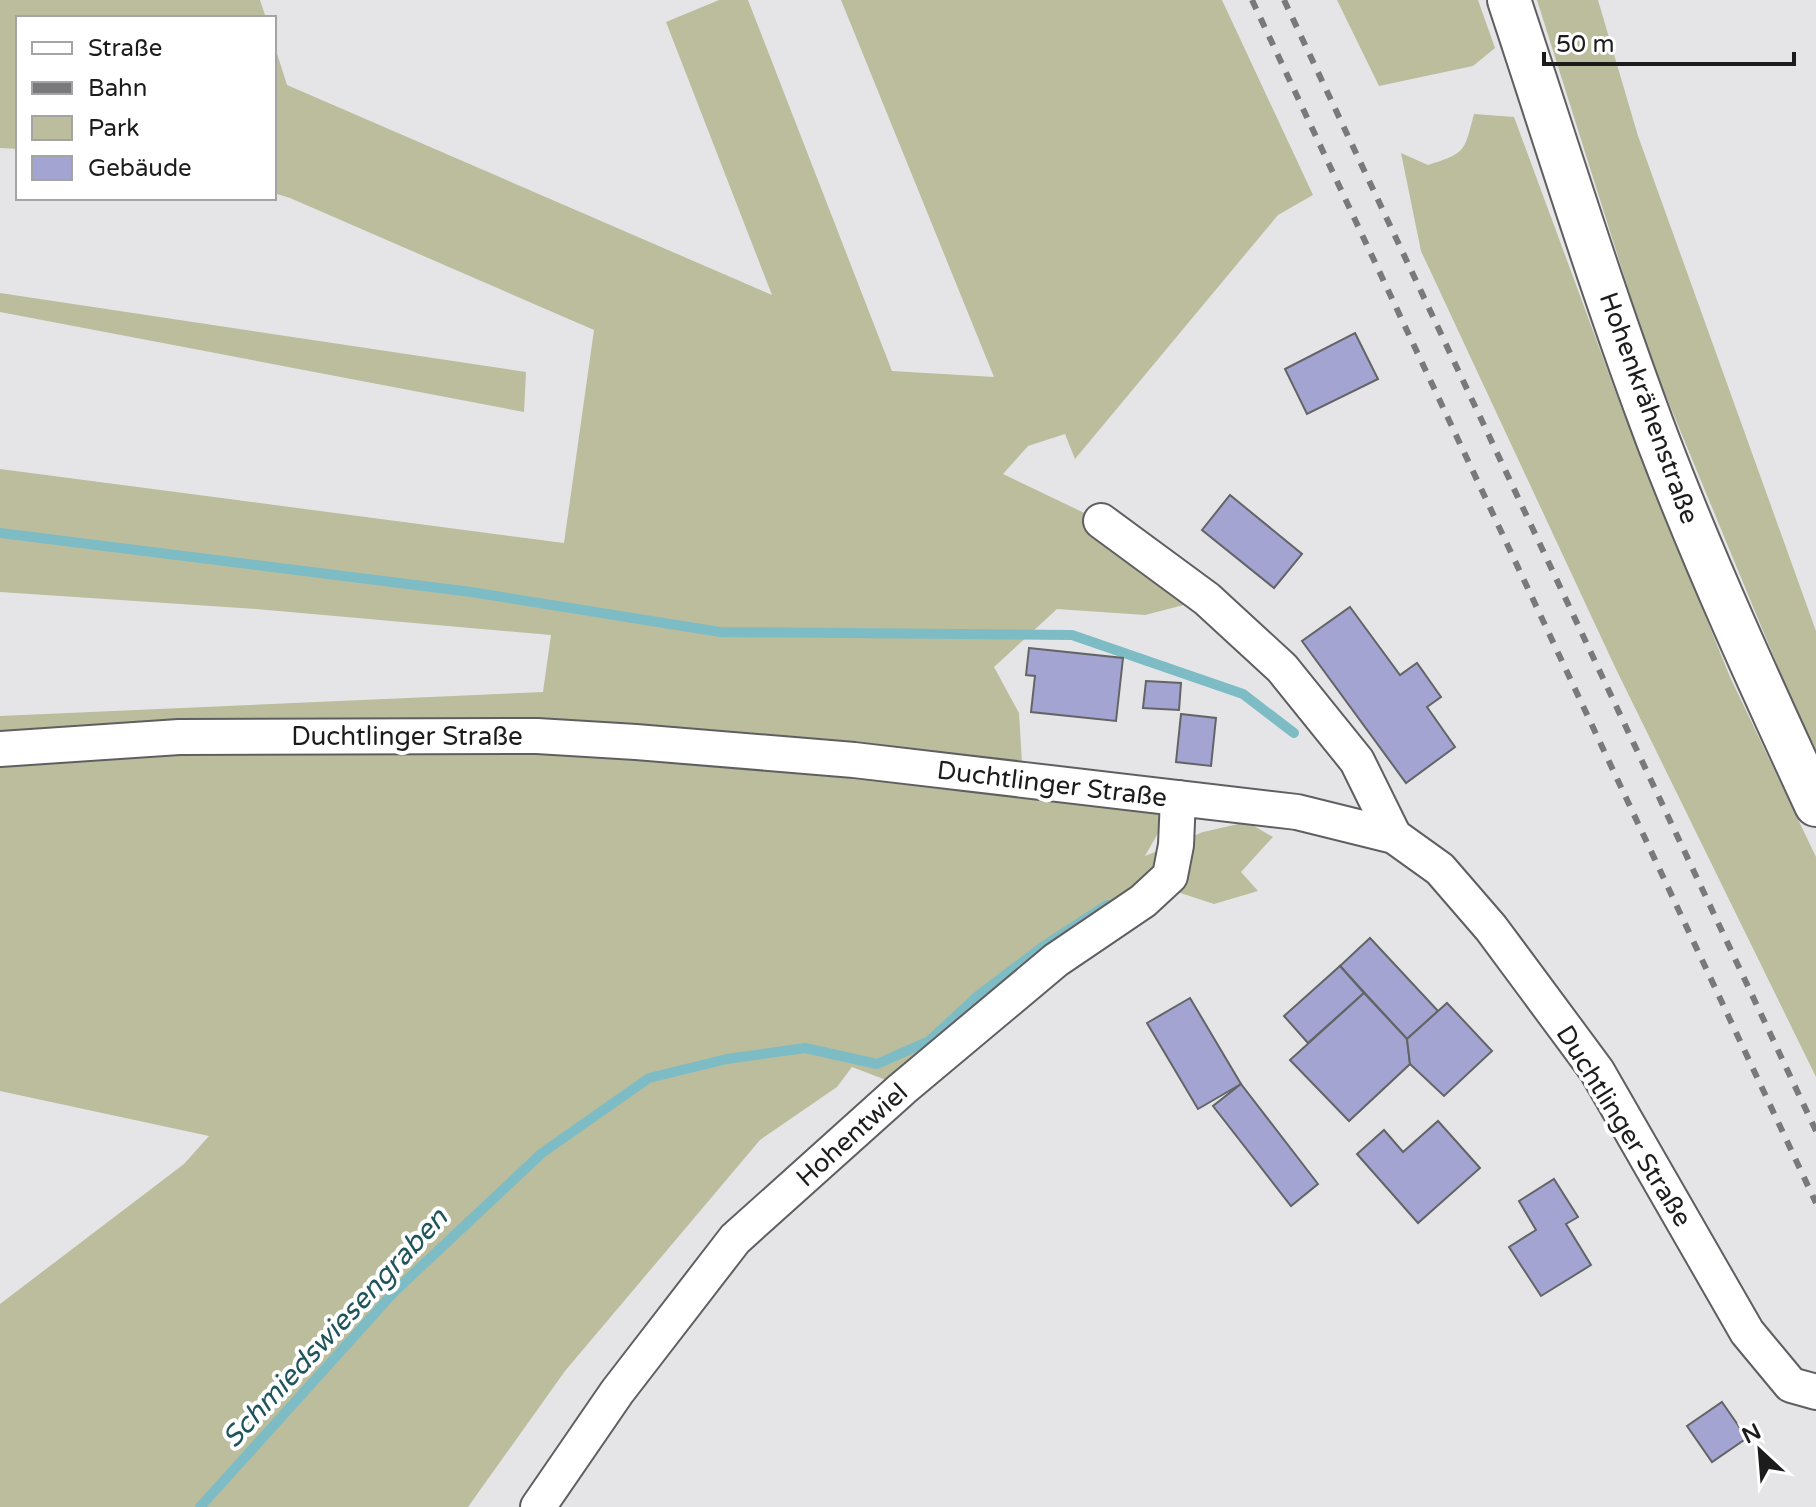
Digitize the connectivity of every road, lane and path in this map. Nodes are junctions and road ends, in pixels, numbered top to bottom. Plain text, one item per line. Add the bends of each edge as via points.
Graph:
1 (1509, 0) edge
2 (1101, 521) dead end
3 (0, 749) edge
4 (1178, 798) junction
5 (1816, 805) edge
6 (1394, 836) junction
7 (1475, 909) junction
8 (1527, 977) junction
9 (1560, 1021) junction
10 (1617, 1107) junction
11 (1816, 1392) edge
12 (538, 1507) edge

1 - 5 main road, Hohenkrähenstraße via 1659,443
2 - 6 street via 1207,599 1282,668 1357,761
3 - 4 street, Duchtlinger Straße via 179,737 537,736 854,760
4 - 6 street, Duchtlinger Straße via 1297,812
4 - 12 street, Hohentwiel via 1170,876 1143,901 1056,960 735,1239 617,1392
6 - 7 street, Duchtlinger Straße via 1440,869
7 - 8 street, Duchtlinger Straße
7 - 9 street via 1501,980 1538,1022
8 - 9 street, Duchtlinger Straße
8 - 10 street via 1578,1006 1602,1040 1617,1069
9 - 10 street, Duchtlinger Straße
10 - 11 street, Duchtlinger Straße via 1747,1332 1791,1385

